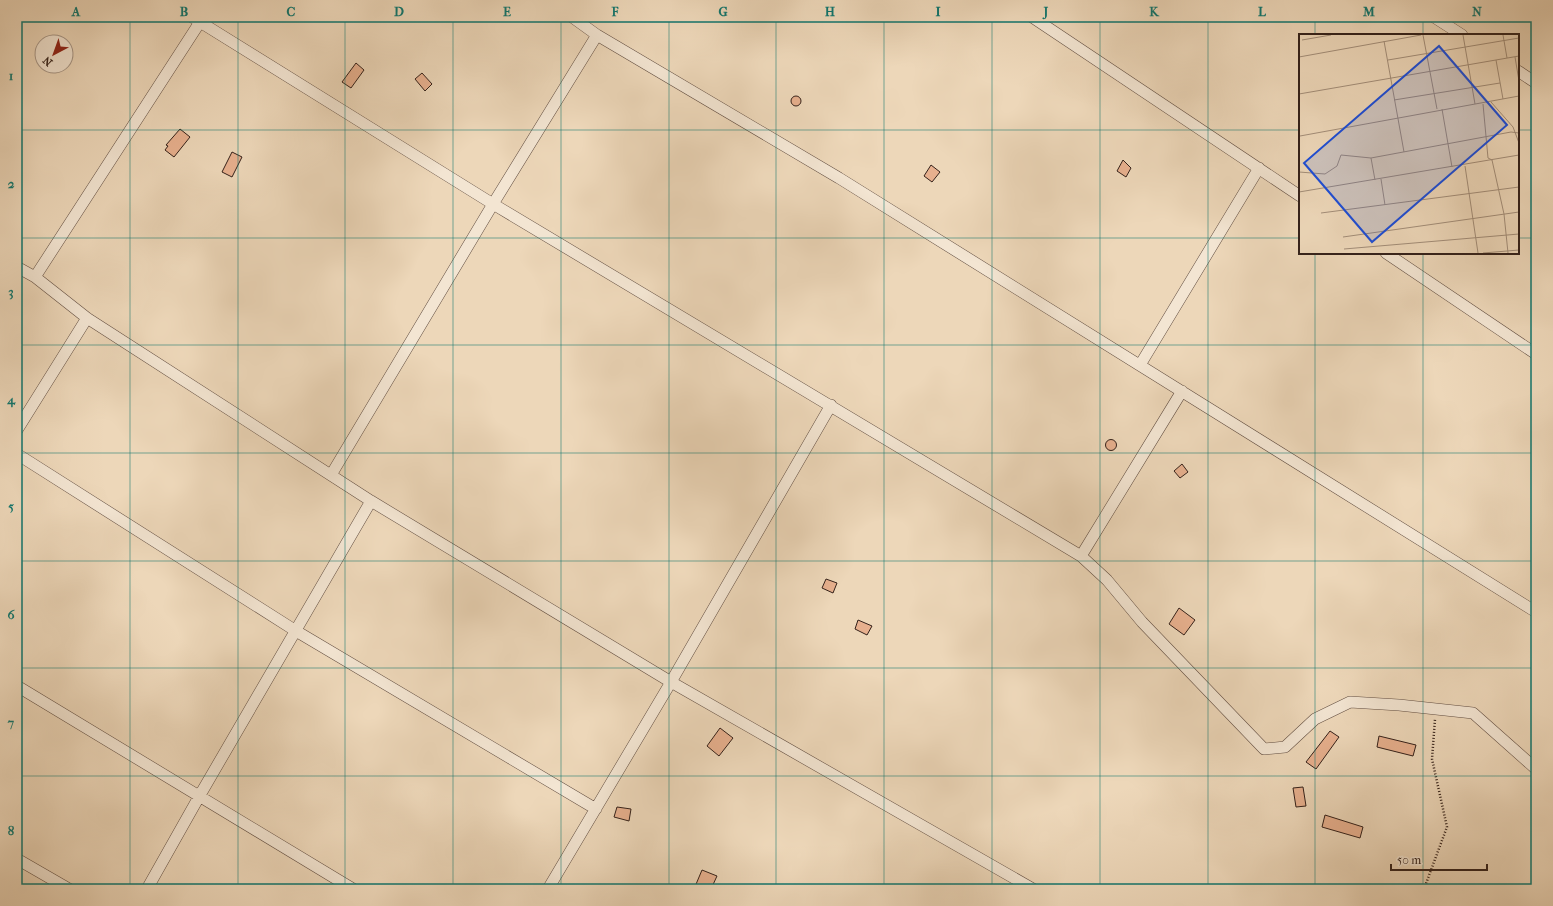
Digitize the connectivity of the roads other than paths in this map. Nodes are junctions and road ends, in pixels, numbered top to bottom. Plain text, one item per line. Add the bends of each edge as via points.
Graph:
1 (210, 17) edge
2 (572, 17) edge
3 (1032, 17) edge
4 (1434, 17) edge
5 (196, 20) edge
6 (1460, 34) edge
7 (597, 35) junction
8 (1519, 72) edge
9 (1536, 83) edge
10 (1259, 168) junction
11 (1299, 195) edge
12 (493, 204) junction
13 (1387, 254) edge
14 (17, 266) edge
15 (35, 277) junction
16 (87, 318) junction
17 (1536, 354) edge
18 (1140, 365) junction
19 (1182, 391) junction
20 (831, 406) junction
21 (17, 430) edge
22 (17, 454) edge
23 (331, 475) junction
24 (371, 501) junction
25 (1081, 556) junction
26 (1536, 612) edge
27 (296, 631) junction
28 (671, 682) junction
29 (17, 686) edge
30 (1536, 769) edge
31 (200, 795) junction
32 (596, 809) junction
33 (17, 859) edge
34 (69, 889) edge
35 (148, 889) edge
36 (353, 889) edge
37 (548, 889) edge
38 (1033, 889) edge

1 - 5 street
2 - 7 street
3 - 10 street
4 - 6 street
5 - 12 street
5 - 15 street
7 - 12 street
7 - 18 street via 839,178
8 - 9 street
10 - 11 street
10 - 18 street
12 - 20 street
12 - 23 street
13 - 17 street
14 - 15 street
15 - 16 street
16 - 21 street
16 - 23 street
18 - 19 street
19 - 25 street
19 - 26 street
20 - 25 street
20 - 28 street
22 - 27 street
23 - 24 street
24 - 27 street
24 - 28 street
25 - 30 street via 1107,580 1142,622 1264,750 1285,747 1315,718 1350,702 1399,705 1473,712
27 - 31 street
27 - 32 street
28 - 32 street
28 - 38 street
29 - 31 street
31 - 35 street
31 - 36 street
32 - 37 street
33 - 34 street

